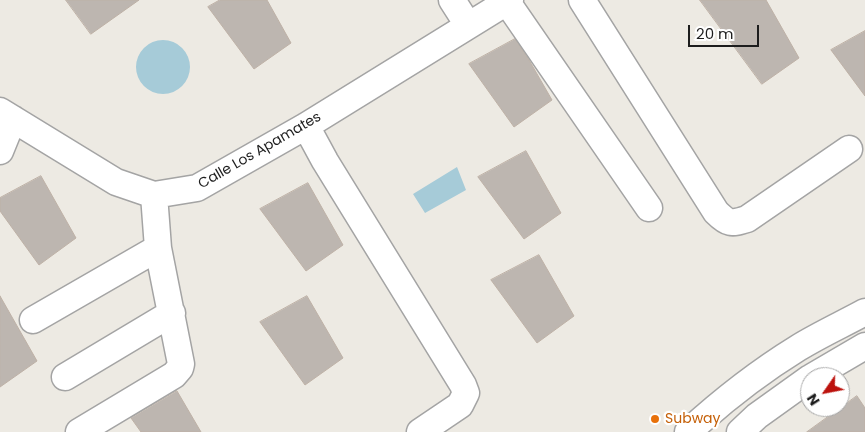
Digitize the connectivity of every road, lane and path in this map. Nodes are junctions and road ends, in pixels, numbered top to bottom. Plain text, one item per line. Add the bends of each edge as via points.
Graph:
1 (452, 0) edge
2 (582, 0) edge
3 (509, 1) edge
4 (468, 25) junction
5 (6, 115) edge
6 (306, 126) junction
7 (849, 149) dead end
8 (0, 151) edge
9 (154, 195) junction
10 (649, 208) dead end
11 (158, 248) junction
12 (865, 312) edge
13 (172, 313) junction
14 (33, 320) dead end
15 (865, 346) edge
16 (830, 367) edge
17 (65, 377) dead end
18 (800, 386) edge
19 (79, 432) edge
20 (420, 432) edge
21 (688, 432) edge
22 (740, 432) edge

1 - 4 street
2 - 7 street via 716,212 725,221 747,219
3 - 4 street, Calle Los Apamates
3 - 10 street
4 - 6 street, Calle Los Apamates
5 - 8 street
5 - 9 street, Calle Los Apamates via 116,182
6 - 9 street, Calle Los Apamates via 197,188
6 - 20 street via 464,385 466,393 460,405
9 - 11 street
11 - 13 street
11 - 14 street
12 - 21 street via 760,373
13 - 17 street
13 - 19 street via 181,364 178,372
15 - 16 street
18 - 22 street

